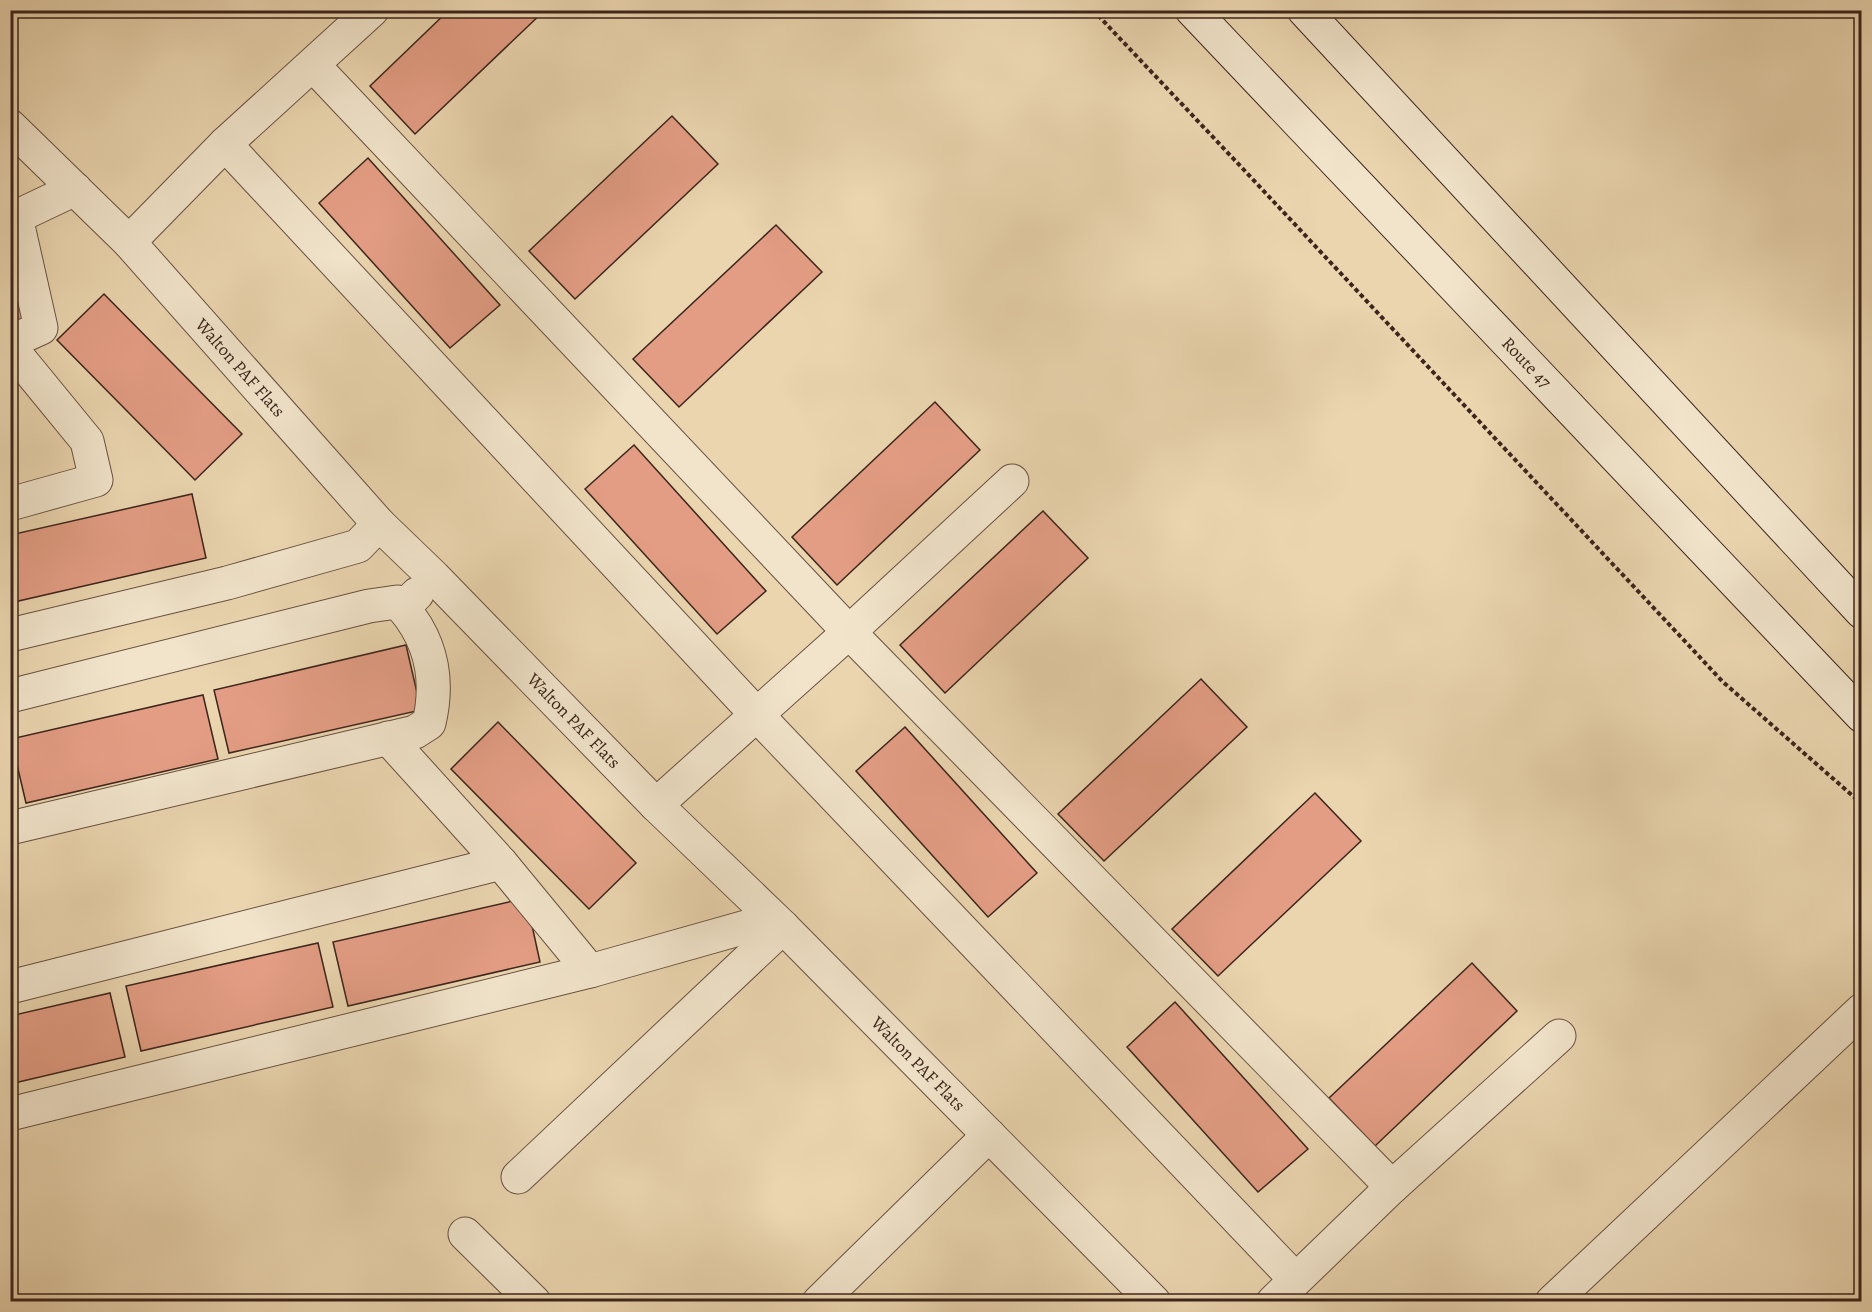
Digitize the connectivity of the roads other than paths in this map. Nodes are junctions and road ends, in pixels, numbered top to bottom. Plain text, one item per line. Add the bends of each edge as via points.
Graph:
1 (372, 10) edge
2 (1192, 10) edge
3 (1304, 10) edge
4 (314, 66) junction
5 (10, 126) edge
6 (225, 144) junction
7 (75, 189) junction
8 (129, 242) junction
9 (10, 342) edge
10 (10, 347) edge
11 (1012, 481) dead end
12 (10, 504) edge
13 (379, 524) junction
14 (434, 577) junction
15 (403, 608) junction
16 (1862, 612) edge
17 (849, 632) junction
18 (10, 635) edge
19 (10, 696) edge
20 (757, 714) junction
21 (1862, 716) edge
22 (388, 738) junction
23 (656, 805) junction
24 (10, 828) edge
25 (501, 863) junction
26 (778, 923) junction
27 (590, 971) junction
28 (10, 987) edge
29 (1862, 1010) edge
30 (1559, 1036) dead end
31 (10, 1114) edge
32 (989, 1135) junction
33 (518, 1177) dead end
34 (1392, 1187) junction
35 (465, 1234) dead end
36 (1284, 1290) edge
37 (534, 1302) edge
38 (819, 1302) edge
39 (1154, 1302) edge
40 (1552, 1302) edge

1 - 4 street
2 - 21 street, Route 47
3 - 16 street
4 - 6 street
4 - 17 street
5 - 7 street, Walton PAF Flats
6 - 8 street
6 - 20 street
7 - 8 street, Walton PAF Flats
7 - 9 street via 16,217 41,328
8 - 13 street, Walton PAF Flats
10 - 12 street via 87,441 96,480
11 - 17 street
13 - 14 street, Walton PAF Flats
13 - 18 street via 358,546 227,583
14 - 15 street
14 - 23 street, Walton PAF Flats
15 - 19 street via 397,602 369,606
15 - 22 street via 428,651 434,700 429,723 415,732
17 - 20 street
17 - 34 street
20 - 23 street
20 - 36 street
22 - 24 street
22 - 25 street
23 - 26 street, Walton PAF Flats
25 - 27 street
25 - 28 street
26 - 27 street
26 - 32 street, Walton PAF Flats
26 - 33 street
27 - 31 street
29 - 40 street
30 - 34 street
32 - 38 street
32 - 39 street, Walton PAF Flats
34 - 36 street
35 - 37 street

